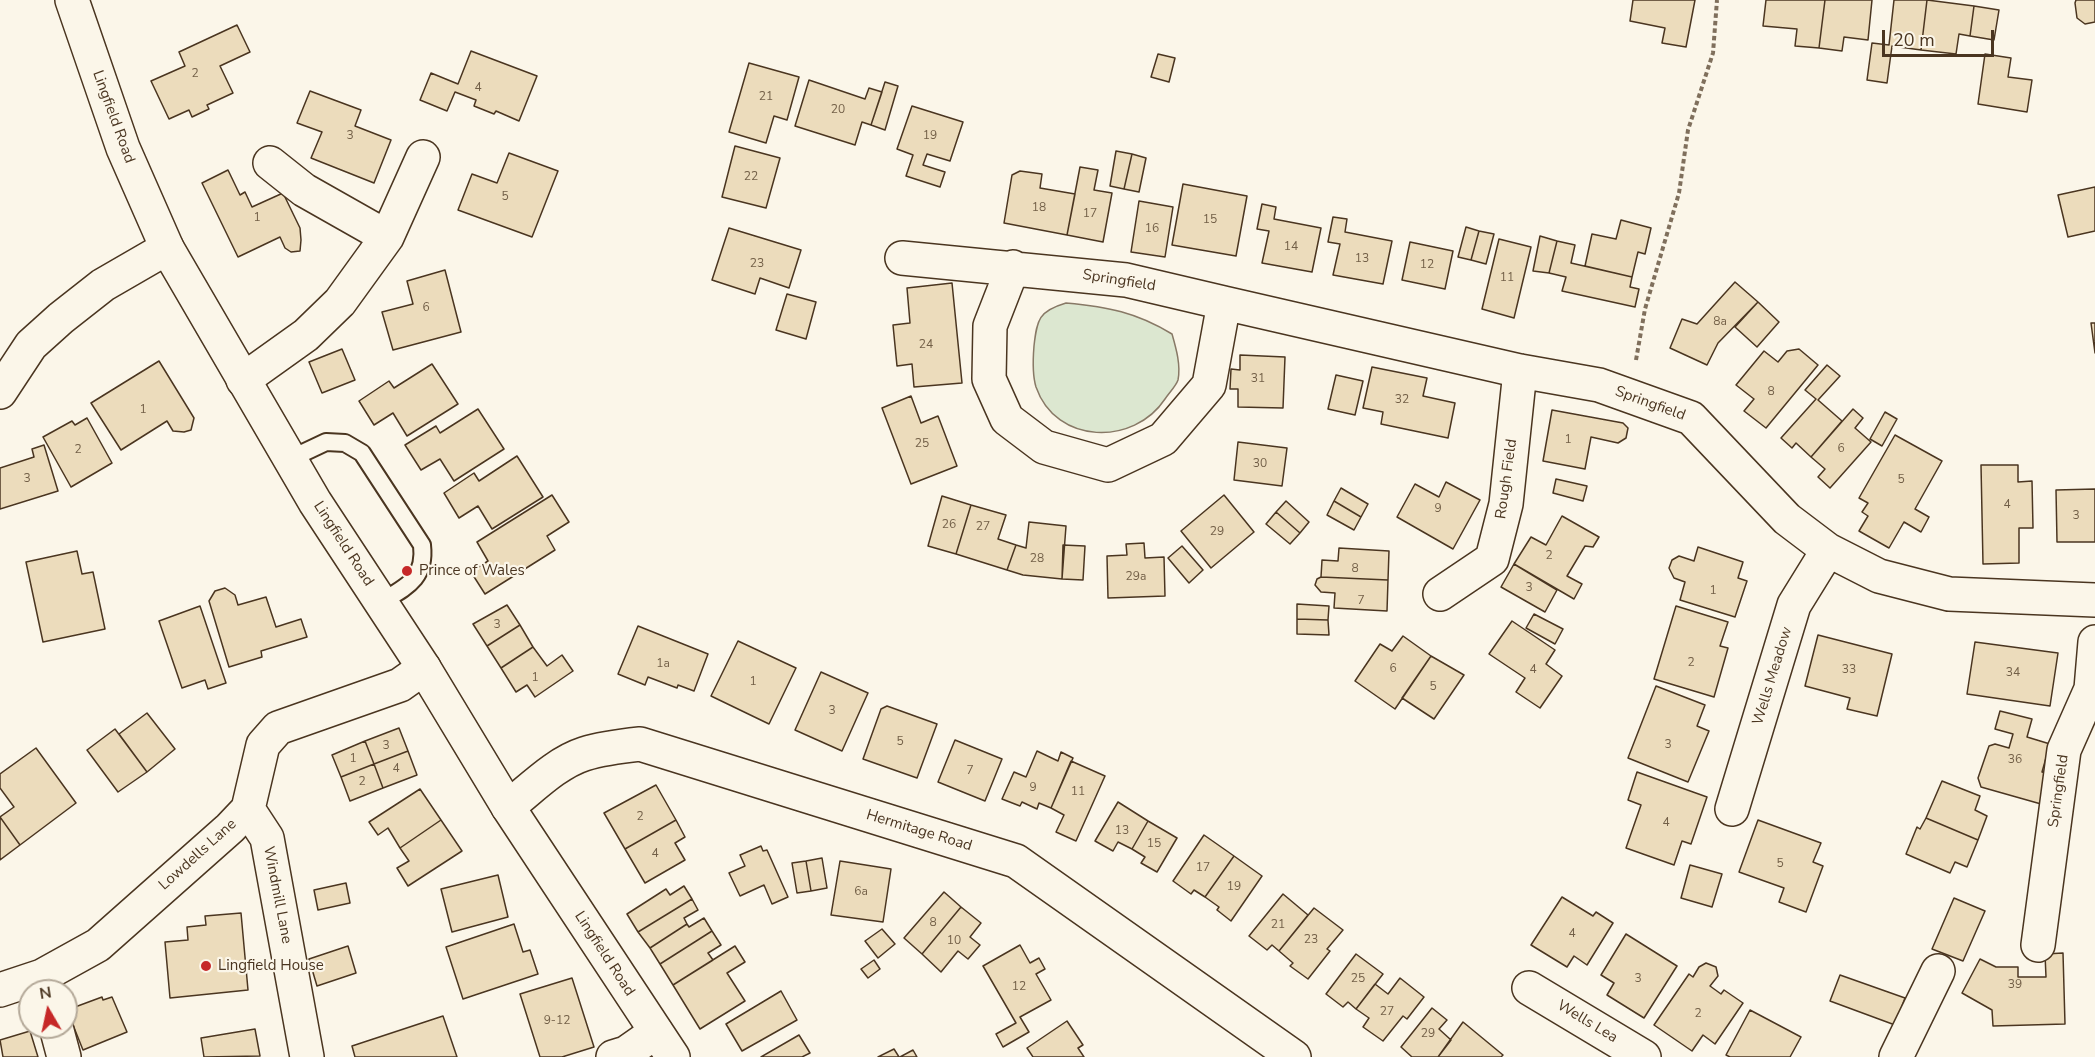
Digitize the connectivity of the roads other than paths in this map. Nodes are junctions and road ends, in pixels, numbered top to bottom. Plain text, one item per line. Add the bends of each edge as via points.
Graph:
1 (72, 0) edge
2 (423, 157) dead end
3 (270, 163) dead end
4 (387, 237) junction
5 (167, 248) junction
6 (902, 258) dead end
7 (1013, 267) junction
8 (1224, 303) junction
9 (1520, 372) junction
10 (243, 380) junction
11 (0, 393) edge
12 (290, 459) junction
13 (1828, 550) junction
14 (1440, 594) dead end
15 (2095, 600) edge
16 (381, 602) junction
17 (2095, 642) edge
18 (424, 668) junction
19 (508, 807) junction
20 (248, 809) junction
21 (1732, 809) dead end
22 (2038, 945) dead end
23 (1938, 971) dead end
24 (50, 979) edge
25 (18, 987) edge
26 (1529, 988) dead end
27 (0, 990) edge
28 (59, 1039) edge
29 (664, 1044) edge
30 (64, 1057) edge
31 (308, 1057) edge
32 (613, 1057) edge
33 (1294, 1057) edge
34 (1644, 1057) edge
35 (1896, 1057) edge

1 - 5 street, Lingfield Road via 123,148
2 - 4 street
3 - 4 street via 304,190
4 - 10 street via 340,302 306,335
5 - 10 street, Lingfield Road
5 - 11 street via 103,285 61,318 31,345
6 - 7 street, Springfield
7 - 8 street, Springfield via 1126,280
7 - 8 street via 990,326 989,379 1007,419 1044,447 1108,465 1164,439 1209,385
8 - 9 street, Springfield
9 - 13 street, Springfield via 1599,386 1691,418 1787,519
9 - 14 street, Rough Field via 1506,504 1492,559
10 - 12 street, Lingfield Road
12 - 16 street, Lingfield Road
12 - 16 lane via 326,442 345,443 363,453 422,545 419,573 410,584
13 - 15 street, Springfield via 1879,576 1949,594
13 - 21 street, Wells Meadow via 1794,605
16 - 18 street, Lingfield Road
17 - 22 street, Springfield via 2091,689 2064,750
18 - 19 street, Lingfield Road
18 - 20 street, Lowdells Lane via 400,685 278,728 263,745
19 - 29 street, Lingfield Road
19 - 33 street, Hermitage Road via 553,771 582,754 639,744 1016,861
20 - 24 street, Lowdells Lane via 98,945
20 - 31 street, Windmill Lane via 267,838
23 - 35 street
25 - 27 street, Lowdells Lane
26 - 34 street, Wells Lea
28 - 30 street
29 - 32 street

